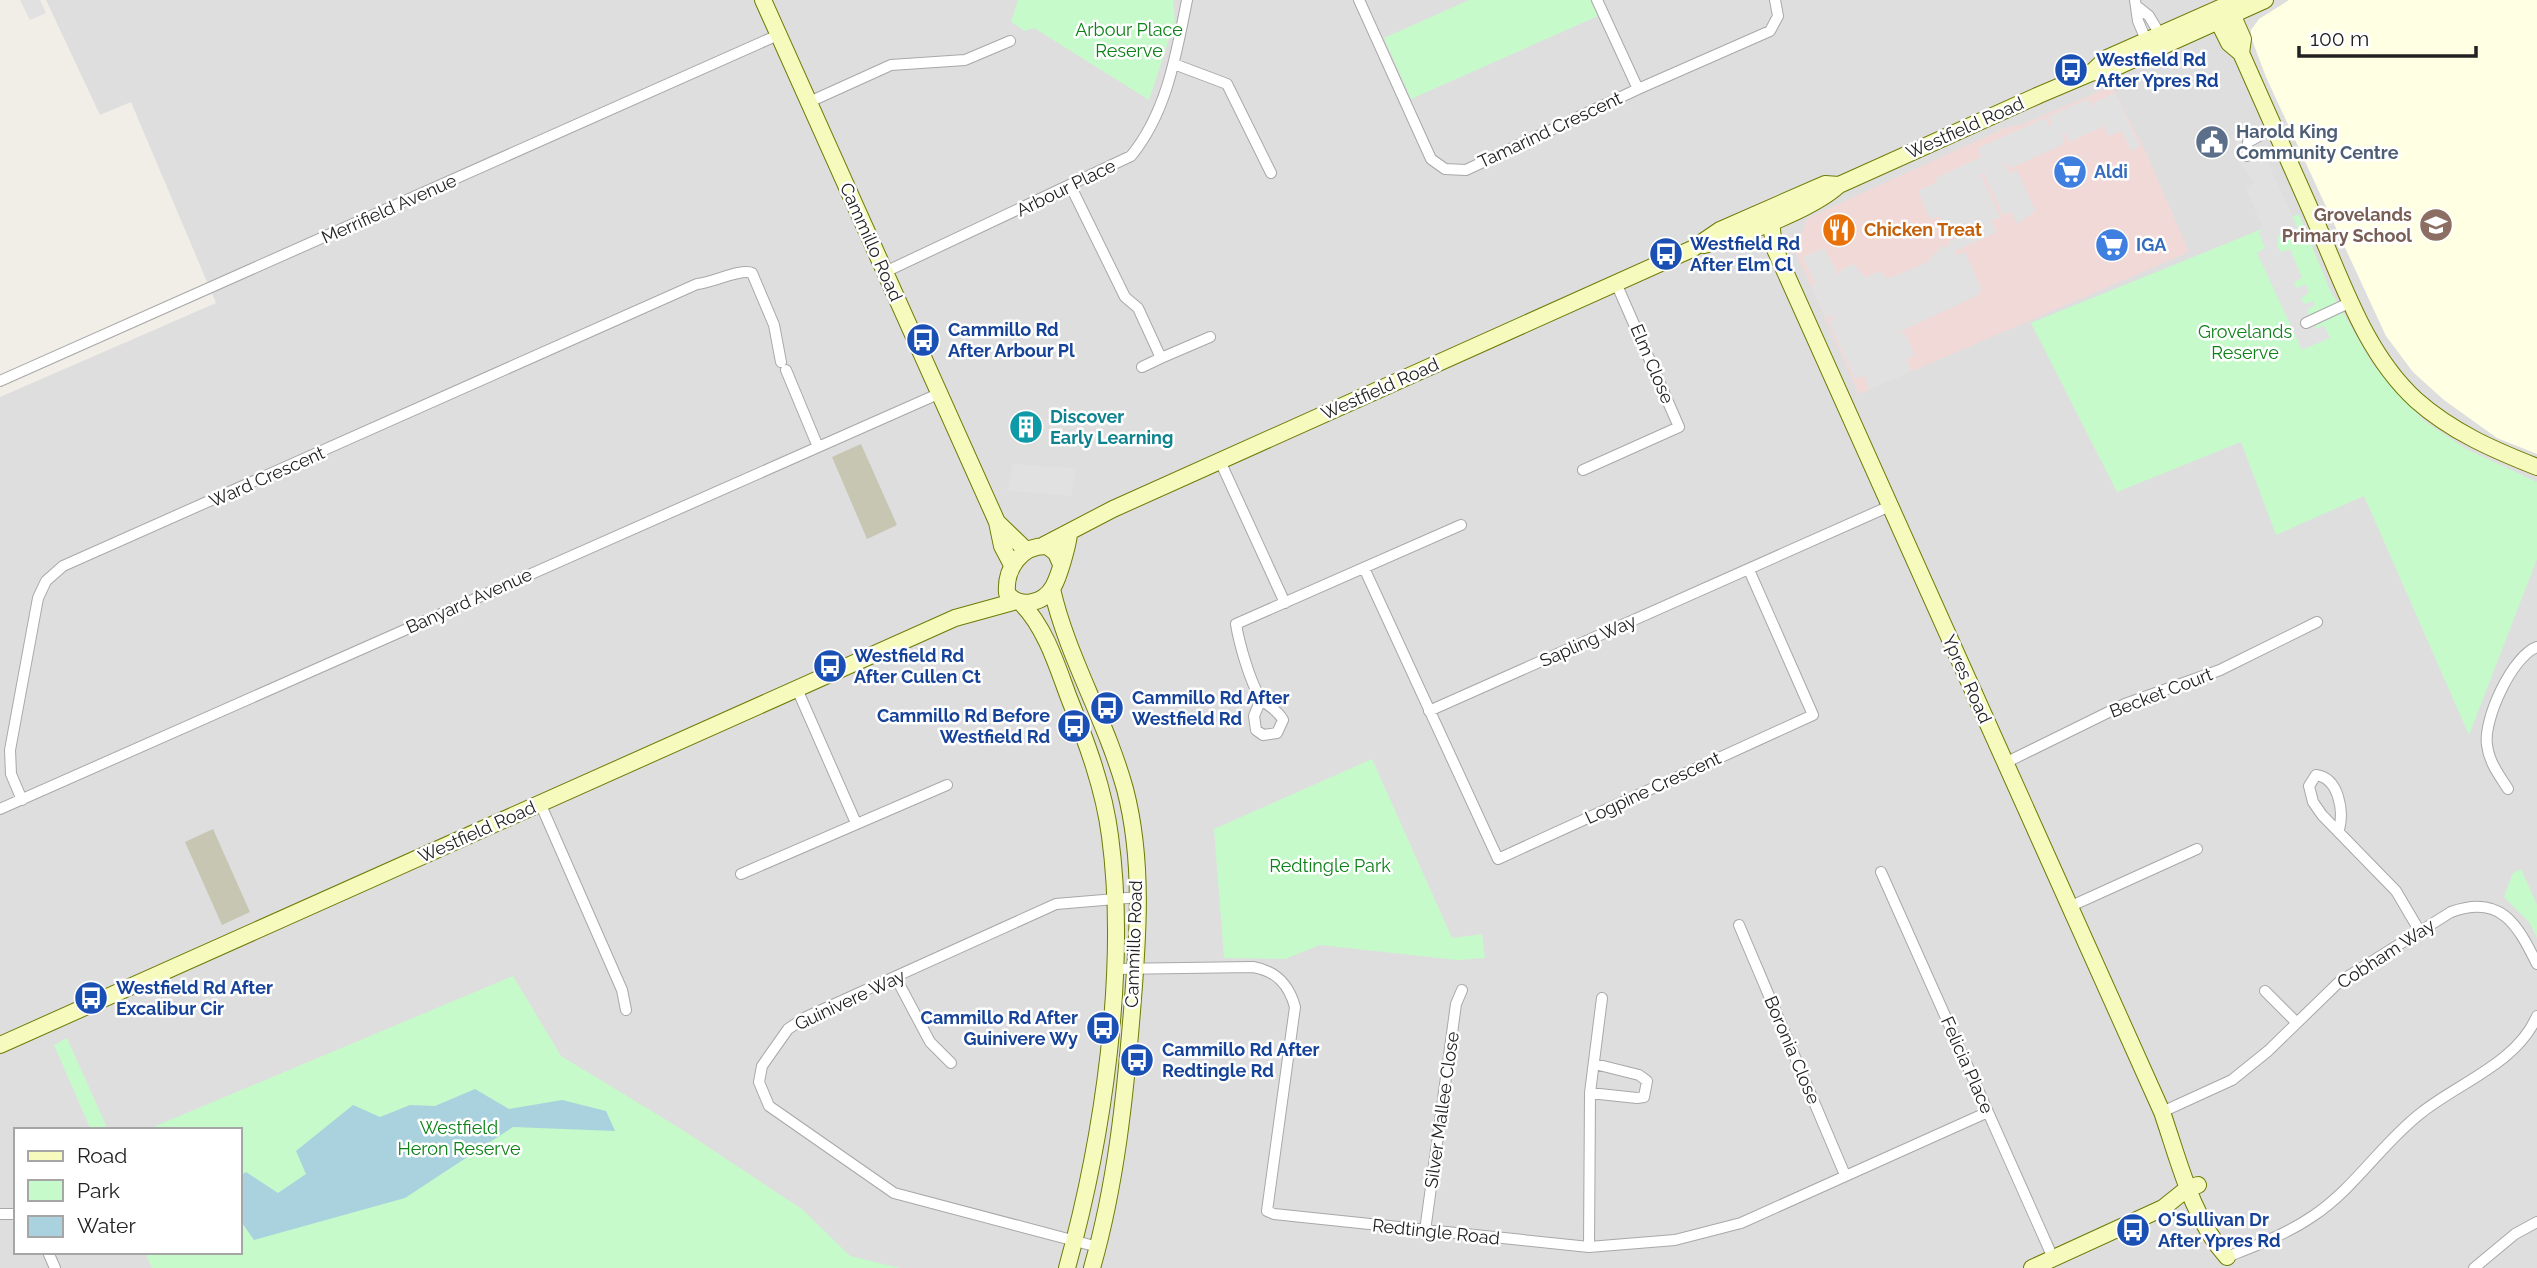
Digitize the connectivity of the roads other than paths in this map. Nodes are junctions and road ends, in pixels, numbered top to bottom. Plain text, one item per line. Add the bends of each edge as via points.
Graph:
1 (763, 0) edge
2 (1187, 0) edge
3 (1359, 0) edge
4 (1597, 0) edge
5 (1775, 0) edge
6 (2265, 0) edge
7 (2137, 4) edge
8 (2226, 11) edge
9 (778, 35) junction
10 (1010, 41) dead end
11 (2156, 43) junction
12 (1174, 64) junction
13 (1638, 89) junction
14 (807, 103) junction
15 (2274, 128) junction
16 (2247, 156) dead end
17 (1271, 173) dead end
18 (1071, 187) junction
19 (1761, 219) junction
20 (885, 272) junction
21 (1616, 283) junction
22 (2351, 302) junction
23 (2306, 323) dead end
24 (1210, 337) dead end
25 (1161, 358) junction
26 (1142, 367) dead end
27 (0, 381) edge
28 (938, 394) junction
29 (818, 447) junction
30 (1220, 461) junction
31 (2537, 467) edge
32 (1583, 470) dead end
33 (1890, 506) junction
34 (997, 522) junction
35 (1461, 525) dead end
36 (1069, 534) junction
37 (1044, 545) junction
38 (1027, 551) junction
39 (1060, 562) junction
40 (1012, 565) junction
41 (1364, 568) junction
42 (1748, 570) junction
43 (1006, 585) junction
44 (1052, 589) junction
45 (1018, 603) junction
46 (1285, 603) junction
47 (955, 618) junction
48 (2317, 622) dead end
49 (2537, 647) edge
50 (797, 689) junction
51 (1261, 699) dead end
52 (1429, 710) junction
53 (2005, 763) junction
54 (947, 785) dead end
55 (2508, 789) dead end
56 (22, 800) junction
57 (540, 803) junction
58 (0, 809) edge
59 (856, 823) junction
60 (2339, 830) junction
61 (2197, 849) dead end
62 (1881, 872) dead end
63 (741, 874) dead end
64 (1139, 897) junction
65 (1116, 898) junction
66 (2069, 906) junction
67 (1739, 925) dead end
68 (2419, 930) junction
69 (2537, 964) edge
70 (1135, 968) junction
71 (1114, 969) junction
72 (896, 978) junction
73 (1462, 990) dead end
74 (2265, 991) dead end
75 (1602, 998) dead end
76 (626, 1010) dead end
77 (2537, 1016) edge
78 (2297, 1023) junction
79 (0, 1045) edge
80 (951, 1063) dead end
81 (1595, 1065) junction
82 (1590, 1093) junction
83 (1987, 1112) junction
84 (2162, 1112) junction
85 (1845, 1175) junction
86 (2196, 1194) junction
87 (2537, 1222) edge
88 (1425, 1231) junction
89 (1074, 1241) junction
90 (1098, 1247) junction
91 (1589, 1247) junction
92 (2053, 1258) junction
93 (2230, 1263) edge
94 (1067, 1268) edge
95 (1092, 1268) edge
96 (2032, 1268) edge
97 (2473, 1268) edge

1 - 9 main road, Cammillo Road
2 - 12 street, Arbour Place
3 - 13 street, Tamarind Crescent via 1431,159 1444,169 1466,170
4 - 13 street
5 - 13 street, Tamarind Crescent via 1779,16 1770,31
6 - 8 main road, Westfield Road
7 - 11 street via 2138,21
8 - 11 main road, Westfield Road
8 - 15 main road via 2243,40 2241,53
9 - 14 main road, Cammillo Road
9 - 27 street, Merrifield Avenue
10 - 14 street via 965,60 891,65
11 - 19 main road, Westfield Road via 2107,58 2091,73 1839,185 1825,184
12 - 17 street via 1227,84
12 - 18 street, Arbour Place via 1150,132 1131,156
14 - 20 main road, Cammillo Road
15 - 16 street via 2248,142
15 - 22 main road
18 - 20 street, Arbour Place
18 - 25 street
19 - 21 main road, Westfield Road via 1720,230 1692,249
19 - 33 main road, Ypres Road
20 - 28 main road, Cammillo Road
21 - 30 main road, Westfield Road
21 - 32 street, Elm Close via 1679,427
22 - 23 street
22 - 31 main road via 2378,353 2415,398 2466,436
24 - 25 street
25 - 26 street
28 - 29 street, Banyard Avenue
28 - 34 main road, Cammillo Road
29 - 56 street, Banyard Avenue
29 - 56 street, Ward Crescent via 752,273 742,271 697,284 53,574 37,598 10,750 10,774
30 - 36 main road, Westfield Road
30 - 46 street
33 - 42 street, Sapling Way
33 - 53 main road, Ypres Road
34 - 38 main road, Cammillo Road
34 - 40 main road, Cammillo Road
35 - 41 street
36 - 37 main road, Westfield Road
36 - 39 main road
37 - 38 main road
37 - 39 main road via 1054,550
38 - 40 main road
39 - 44 main road
40 - 43 main road
41 - 46 street
41 - 52 street
42 - 52 street, Sapling Way
42 - 52 street, Logpine Crescent via 1813,715 1498,859
43 - 45 main road via 1007,593
43 - 47 main road, Westfield Road
44 - 45 main road via 1038,600
44 - 64 main road, Cammillo Road via 1058,617 1095,701 1125,791
45 - 47 main road, Westfield Road
45 - 65 main road, Cammillo Road via 1040,627 1085,738 1110,835
46 - 51 street via 1236,624
47 - 50 main road, Westfield Road
48 - 53 street, Becket Court via 2220,670 2124,704
49 - 55 street via 2511,670 2486,738 2492,763
50 - 57 main road, Westfield Road
50 - 59 street
53 - 66 main road, Ypres Road
54 - 59 street
56 - 58 street, Banyard Avenue
57 - 76 street via 622,990
57 - 79 main road, Westfield Road
59 - 63 street
60 - 60 street via 2313,802 2309,786 2316,775 2327,779 2334,790 2342,818
60 - 68 street via 2396,891
61 - 66 street
62 - 83 street, Felicia Place
64 - 65 street, Guinivere Way
64 - 70 main road, Cammillo Road
65 - 71 main road, Cammillo Road
65 - 72 street, Guinivere Way via 1056,904
66 - 84 main road, Ypres Road
67 - 85 street, Boronia Close
68 - 69 street, Cobham Way via 2468,905 2487,906 2520,931
68 - 78 street, Cobham Way via 2339,982
70 - 71 street, Redtingle Road
70 - 88 street, Redtingle Road via 1253,967 1272,974 1290,989 1294,1007 1267,1211
70 - 90 main road, Cammillo Road via 1126,1093
71 - 89 main road, Cammillo Road via 1097,1143
72 - 80 street via 930,1042
72 - 89 street, Guinivere Way via 788,1029 762,1066 758,1082 763,1098 894,1193
73 - 88 street, Silver Mallee Close via 1456,1003
74 - 78 street
75 - 81 street
77 - 93 street via 2529,1035 2513,1051 2419,1114 2317,1213
78 - 84 street, Cobham Way via 2232,1080
81 - 82 street
81 - 82 street via 1639,1075 1648,1088 1644,1097 1637,1098
82 - 91 street
83 - 85 street, Redtingle Road
83 - 92 street, Felicia Place
84 - 86 main road, Ypres Road
85 - 91 street, Redtingle Road via 1741,1223 1675,1240
86 - 92 main road
86 - 93 main road, Ypres Road via 2216,1244
87 - 97 street
88 - 91 street, Redtingle Road
89 - 90 street, Guinivere Way
89 - 94 main road, Cammillo Road
90 - 95 main road, Cammillo Road
92 - 96 main road

